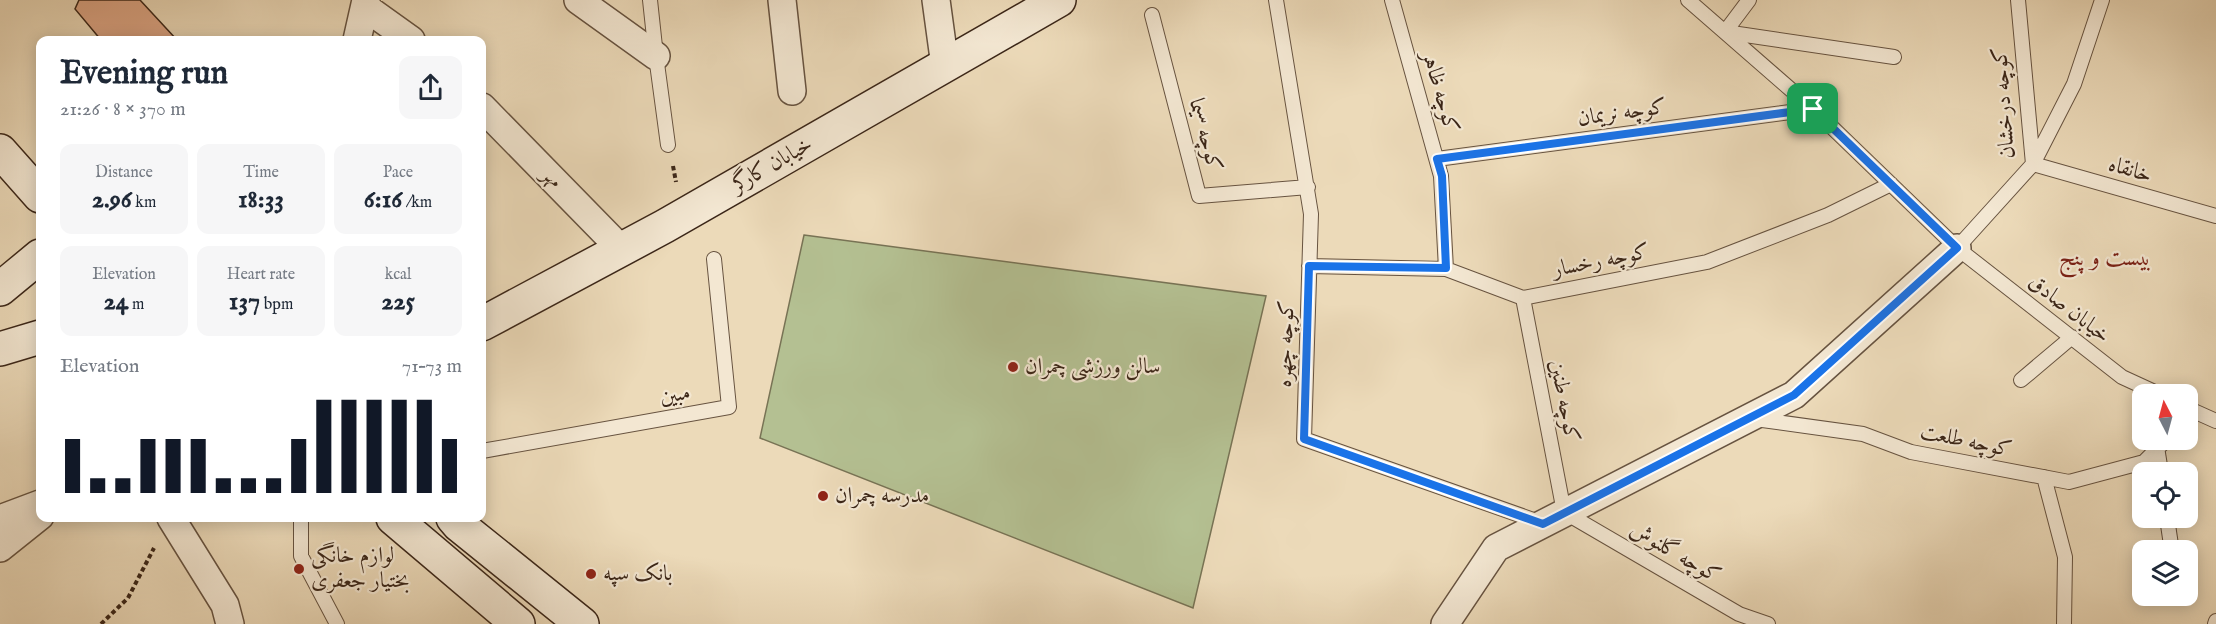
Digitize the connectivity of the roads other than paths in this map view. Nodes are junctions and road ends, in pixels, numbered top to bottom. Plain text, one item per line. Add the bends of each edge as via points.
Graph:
1 (578, 0) edge
2 (650, 0) edge
3 (782, 0) edge
4 (936, 0) edge
5 (1059, 0) edge
6 (1276, 0) edge
7 (1392, 0) edge
8 (1688, 0) edge
9 (1749, 0) edge
10 (2018, 0) edge
11 (2103, 0) edge
12 (365, 4) edge
13 (1152, 15) dead end
14 (1725, 32) junction
15 (358, 36) edge
16 (406, 36) edge
17 (656, 56) junction
18 (1894, 57) dead end
19 (945, 66) junction
20 (792, 91) dead end
21 (1813, 109) junction
22 (486, 111) edge
23 (668, 145) dead end
24 (0, 151) edge
25 (1437, 159) junction
26 (2033, 164) junction
27 (1891, 184) junction
28 (1308, 187) junction
29 (36, 192) edge
30 (2216, 216) edge
31 (1957, 248) junction
32 (621, 249) junction
33 (36, 259) edge
34 (714, 259) dead end
35 (1309, 266) junction
36 (1446, 268) junction
37 (0, 289) edge
38 (1523, 298) junction
39 (486, 322) edge
40 (2072, 337) junction
41 (36, 338) edge
42 (0, 349) edge
43 (2021, 380) dead end
44 (2137, 384) edge
45 (2198, 415) edge
46 (1748, 418) junction
47 (2216, 421) edge
48 (486, 450) edge
49 (2155, 450) edge
50 (2044, 477) junction
51 (36, 506) edge
52 (1554, 518) junction
53 (0, 519) edge
54 (36, 519) edge
55 (173, 522) edge
56 (301, 522) edge
57 (398, 522) edge
58 (456, 522) edge
59 (0, 548) edge
60 (1741, 619) edge
61 (230, 624) edge
62 (337, 624) edge
63 (518, 624) edge
64 (582, 624) edge
65 (1445, 624) edge
66 (1768, 624) edge
67 (2064, 624) edge

1 - 17 street
2 - 17 lane
3 - 20 street
4 - 19 street
5 - 19 main road, خیابان کارگر
6 - 28 lane, کوچه چهره
7 - 25 lane, کوچه ظاهر
8 - 14 lane, خیابان صادق
9 - 14 lane
10 - 26 lane, کوچه درخشان
11 - 26 lane via 2074,84
12 - 15 street
12 - 16 street
13 - 28 lane, کوچه سیما via 1199,196
14 - 18 lane
14 - 21 lane, خیابان صادق
17 - 23 lane
19 - 32 main road, خیابان کارگر
21 - 25 lane, کوچه نریمان
21 - 27 lane, خیابان صادق
22 - 32 street, مهر
24 - 29 main road
25 - 36 lane, کوچه ظاهر via 1442,176
26 - 30 lane, خانقاه
26 - 31 lane, کوچه درخشان
27 - 31 lane, خیابان صادق
27 - 38 lane, کوچه رخسار via 1828,215 1707,262
28 - 35 lane, کوچه چهره
31 - 40 lane, خیابان صادق
31 - 46 street via 1794,395
32 - 39 main road, خیابان کارگر
33 - 37 main road
34 - 48 lane, مبین via 729,406
35 - 36 lane
35 - 52 lane, کوچه چهره via 1304,439
36 - 38 lane
38 - 52 lane, کوچه طنین
40 - 43 lane
40 - 44 lane, خیابان صادق via 2122,377
41 - 42 main road
45 - 47 lane
46 - 50 lane, کوچه طلعت via 1863,434 1911,452
46 - 52 street
49 - 50 lane, کوچه طلعت via 2144,462 2068,482
50 - 67 lane via 2065,557
51 - 53 street
52 - 60 lane, کوچه گلنوش
52 - 65 street via 1496,548
54 - 59 street
55 - 61 street via 225,605
56 - 62 lane via 301,556
57 - 63 main road
58 - 64 main road
60 - 66 lane, کوچه گلنوش

